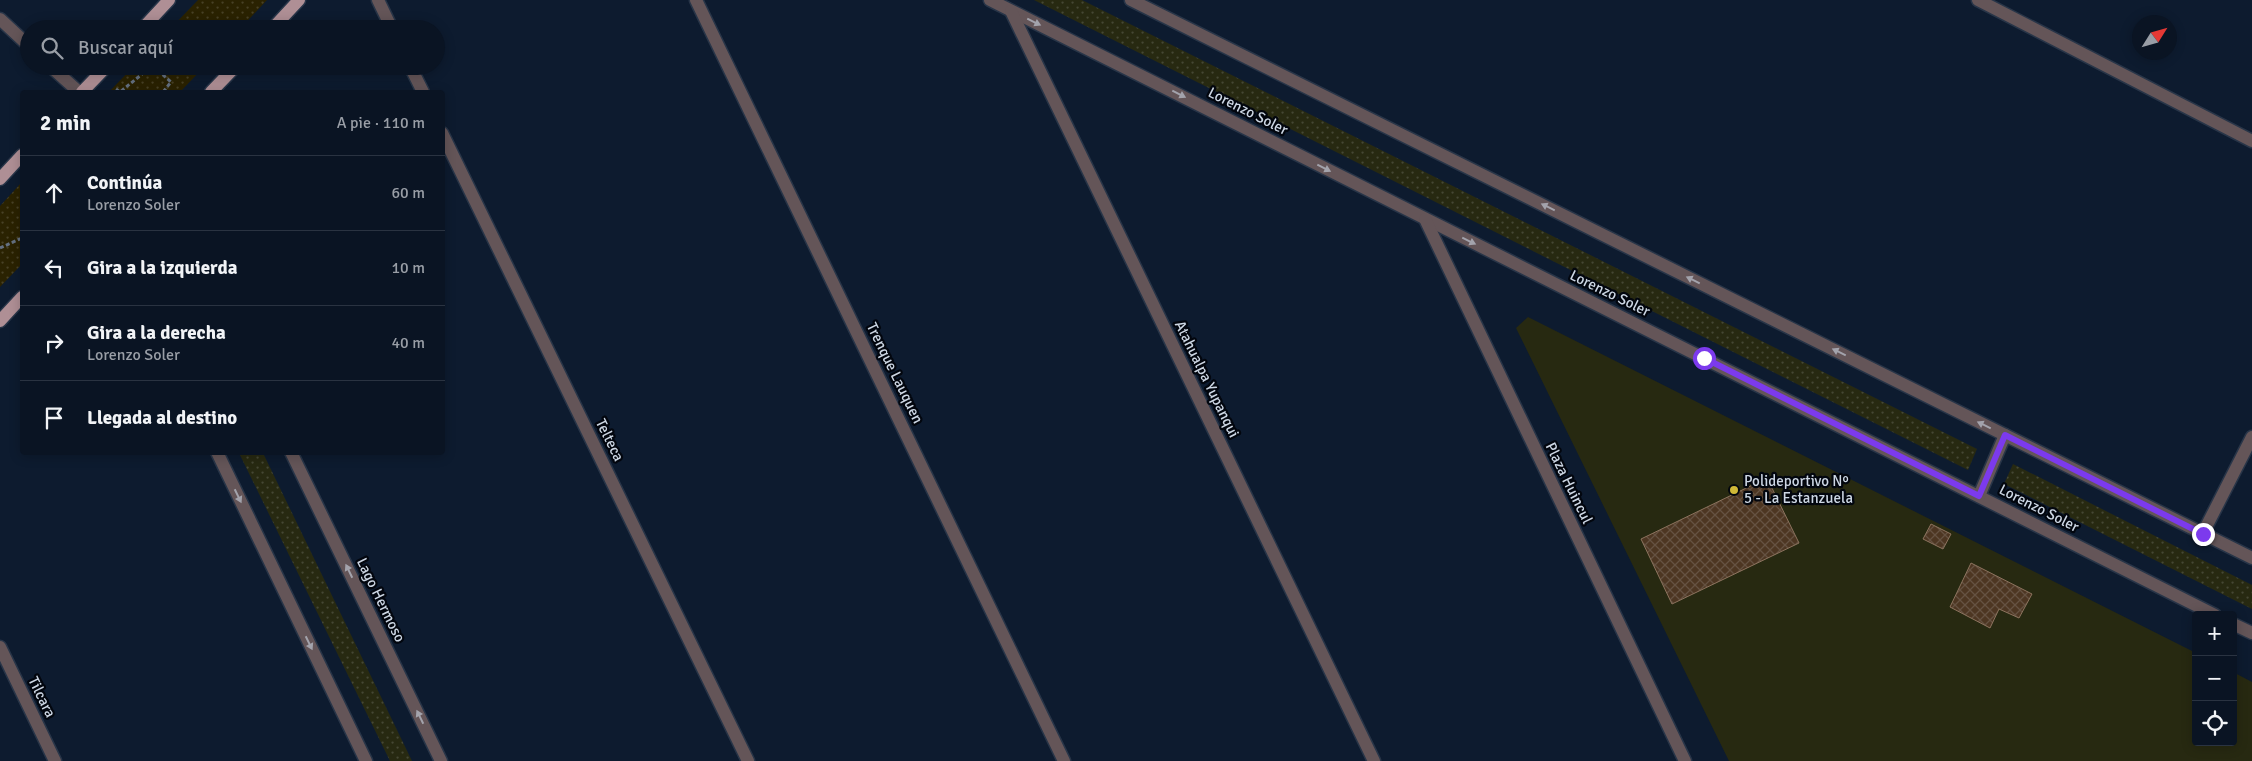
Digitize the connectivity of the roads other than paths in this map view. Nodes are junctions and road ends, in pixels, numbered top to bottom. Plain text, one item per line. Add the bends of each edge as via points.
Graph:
1 (169, 0) edge
2 (299, 0) edge
3 (378, 0) edge
4 (696, 0) edge
5 (990, 0) edge
6 (1131, 0) edge
7 (1978, 0) edge
8 (1011, 11) junction
9 (0, 19) edge
10 (150, 20) edge
11 (280, 20) edge
12 (388, 20) edge
13 (20, 38) edge
14 (60, 75) edge
15 (97, 75) edge
16 (227, 75) edge
17 (414, 75) edge
18 (78, 90) edge
19 (82, 90) edge
20 (213, 90) edge
21 (422, 90) edge
22 (445, 139) edge
23 (2252, 141) edge
24 (20, 157) edge
25 (0, 179) edge
26 (1425, 219) junction
27 (20, 298) edge
28 (0, 320) edge
29 (2005, 435) junction
30 (2252, 437) edge
31 (218, 455) edge
32 (292, 455) edge
33 (1979, 496) junction
34 (2203, 534) junction
35 (2252, 558) edge
36 (2207, 611) edge
37 (2237, 626) edge
38 (2252, 633) edge
39 (0, 647) edge
40 (55, 761) edge
41 (366, 761) edge
42 (441, 761) edge
43 (748, 761) edge
44 (1064, 761) edge
45 (1374, 761) edge
46 (1685, 761) edge

1 - 10 main road
2 - 11 main road
3 - 12 street
4 - 44 street, Trenque Lauquen
5 - 8 street, Lorenzo Soler
29 -> 6 street
7 - 23 street
8 -> 26 street, Lorenzo Soler
8 - 45 street, Atahualpa Yupanqui
9 - 13 street
14 - 18 street
15 - 19 main road
16 - 20 main road
17 - 21 street
22 - 43 street, Telteca
24 - 25 main road
26 -> 33 street, Lorenzo Soler
26 - 46 street, Plaza Huincul
27 - 28 main road
29 - 33 street
29 - 34 street
30 - 34 street
31 -> 41 street
42 -> 32 street, Lago Hermoso
33 - 36 street, Lorenzo Soler
34 - 35 street
37 - 38 street
39 - 40 street, Tilcara

